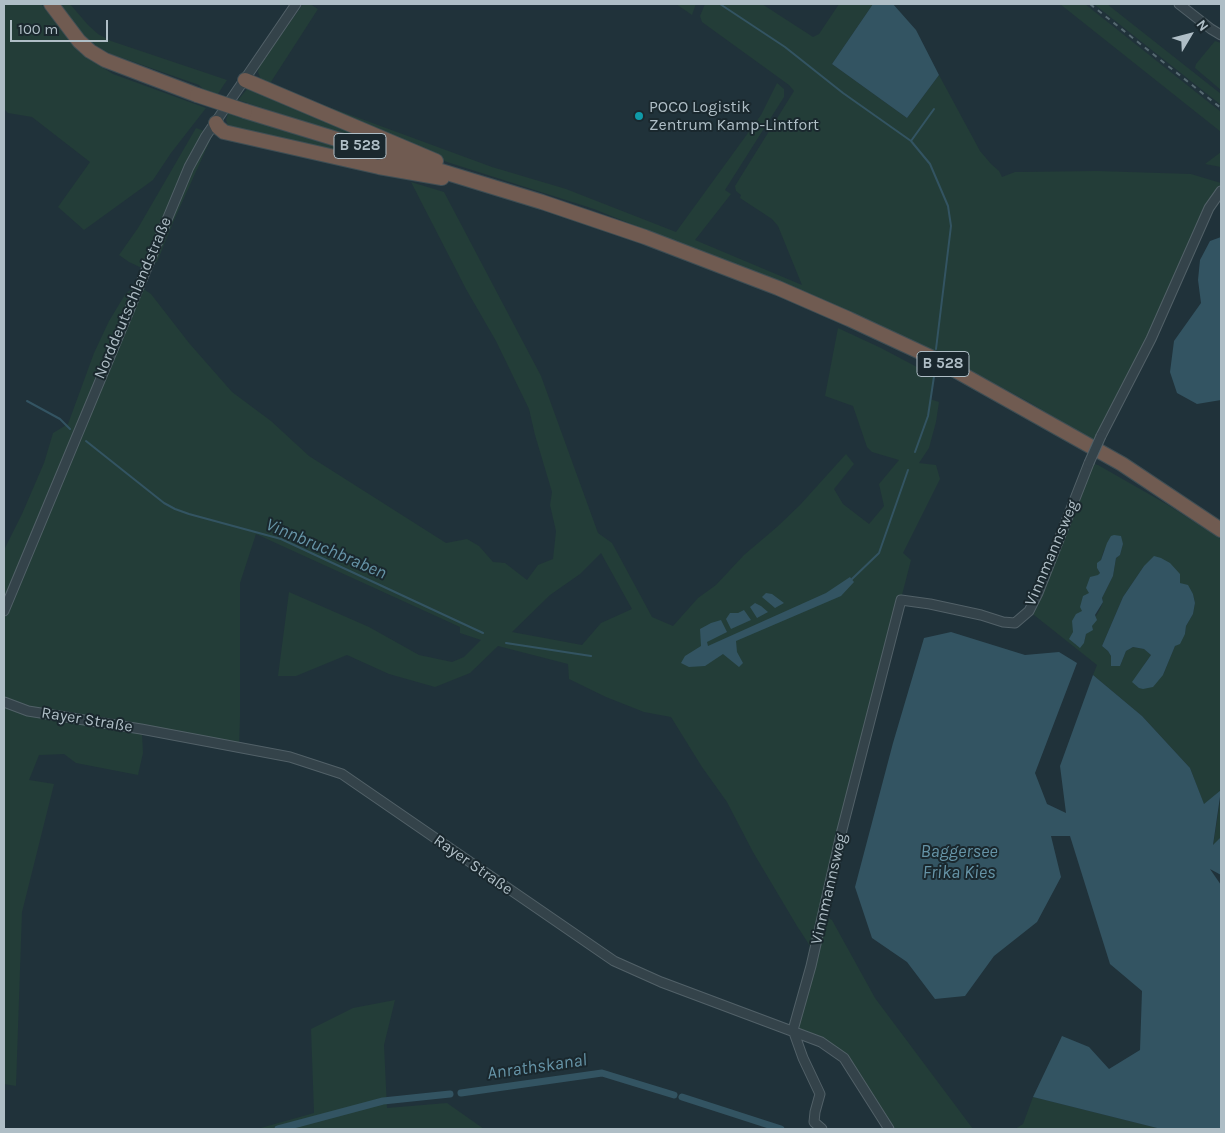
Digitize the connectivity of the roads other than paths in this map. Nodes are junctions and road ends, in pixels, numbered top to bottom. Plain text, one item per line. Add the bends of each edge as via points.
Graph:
1 (51, 4) edge
2 (296, 4) edge
3 (1179, 4) edge
4 (1221, 35) edge
5 (245, 80) junction
6 (216, 122) junction
7 (475, 180) junction
8 (1221, 191) edge
9 (1221, 530) edge
10 (4, 611) edge
11 (4, 702) edge
12 (793, 1030) junction
13 (822, 1129) edge
14 (889, 1129) edge

1 - 7 highway, B 528, bridge via 79,41 105,60 245,111
2 - 5 street, Norddeutschlandstraße
3 - 4 street
5 - 6 street, Norddeutschlandstraße
5 - 7 highway
6 - 7 highway via 224,132 276,144 426,176
6 - 10 street, Norddeutschlandstraße via 189,167
7 - 9 highway, B 528 via 646,237 778,288 918,351 1122,464
8 - 12 street, Vinnmannsweg, bridge via 1212,202 1151,339 1088,464 1029,610 1014,623 901,600
11 - 12 street, Rayer Straße via 28,711 290,757 342,774 614,961 661,982
12 - 13 street via 820,1094 814,1122
12 - 14 street, Rayer Straße via 821,1042 844,1058

